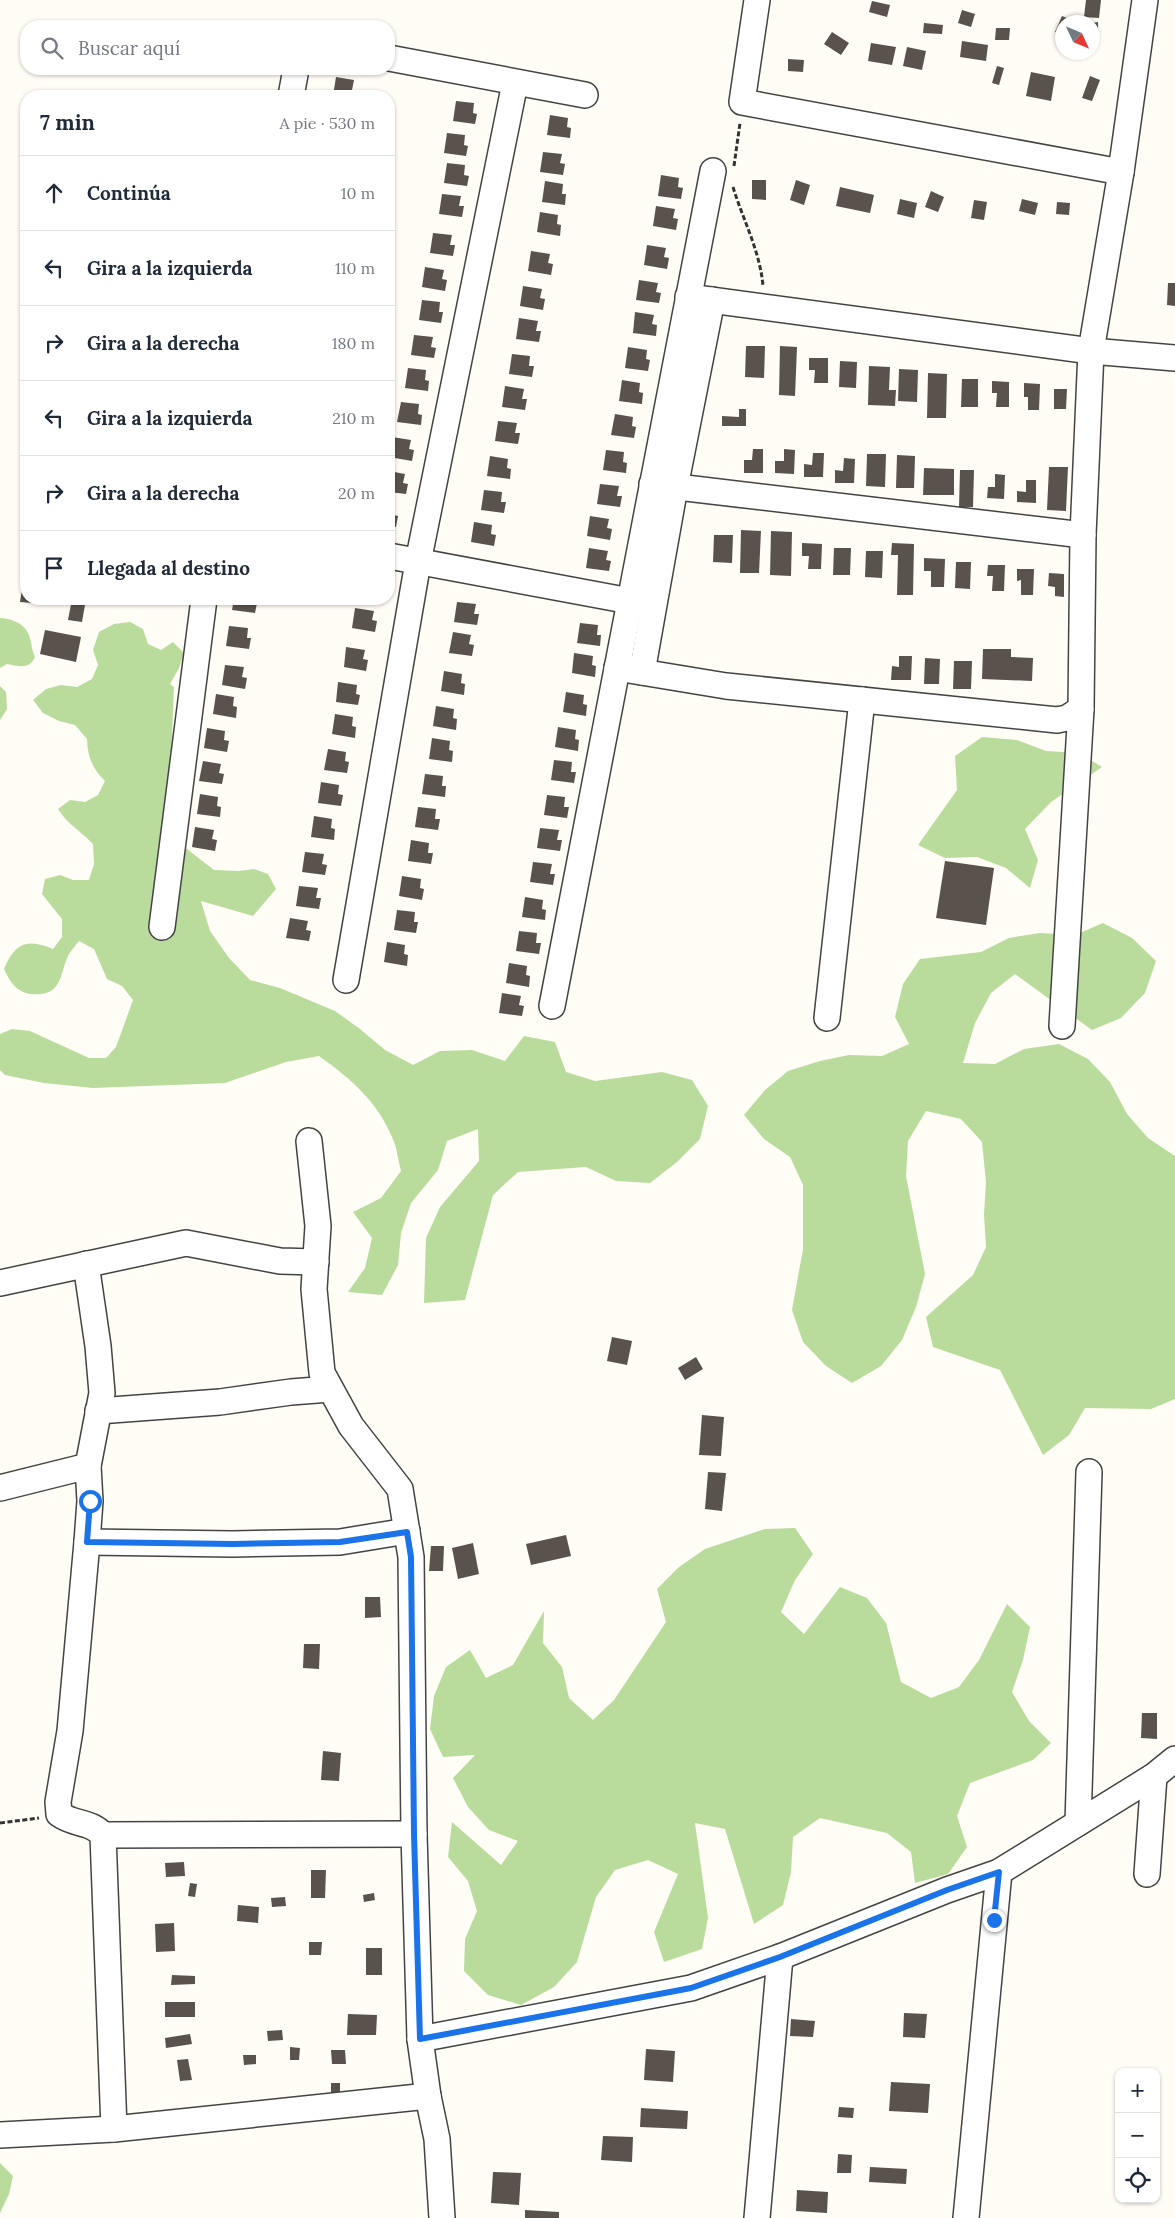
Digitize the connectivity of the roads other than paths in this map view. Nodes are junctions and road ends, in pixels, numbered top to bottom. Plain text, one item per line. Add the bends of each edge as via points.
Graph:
1 (757, 0) edge
2 (1145, 0) edge
3 (395, 59) edge
4 (295, 75) edge
5 (515, 83) junction
6 (292, 90) edge
7 (585, 95) dead end
8 (1121, 172) junction
9 (726, 176) road end
10 (700, 298) junction
11 (1091, 351) junction
12 (1175, 358) edge
13 (664, 485) junction
14 (1083, 535) junction
15 (395, 557) edge
16 (418, 562) junction
17 (630, 601) junction
18 (203, 605) edge
19 (617, 668) junction
20 (642, 672) junction
21 (862, 700) junction
22 (1080, 709) junction
23 (162, 927) dead end
24 (346, 980) dead end
25 (552, 1006) dead end
26 (827, 1018) dead end
27 (1062, 1026) dead end
28 (309, 1141) dead end
29 (316, 1262) junction
30 (86, 1264) junction
31 (0, 1283) edge
32 (330, 1389) junction
33 (98, 1411) junction
34 (88, 1466) junction
35 (1089, 1472) dead end
36 (0, 1488) edge
37 (407, 1532) junction
38 (87, 1542) junction
39 (1175, 1758) edge
40 (1154, 1776) junction
41 (1078, 1823) junction
42 (414, 1834) junction
43 (104, 1835) junction
44 (999, 1872) junction
45 (1147, 1874) dead end
46 (780, 1957) junction
47 (420, 2039) junction
48 (428, 2096) junction
49 (114, 2129) junction
50 (0, 2135) edge
51 (442, 2218) edge
52 (757, 2218) edge
53 (966, 2218) edge

1 - 8 street via 742,102
2 - 8 street
3 - 5 street
4 - 6 street
5 - 7 street
5 - 16 street
8 - 11 street
9 - 10 street
10 - 11 street
10 - 13 street
11 - 12 street
11 - 14 street
13 - 14 street
13 - 17 street
13 - 20 street
14 - 22 street
15 - 16 street
16 - 17 street
16 - 24 street
17 - 19 street
18 - 23 street
19 - 20 street
19 - 25 street
20 - 21 street via 726,686
21 - 22 street via 1057,720 1067,718
21 - 26 street
22 - 27 street
28 - 29 street via 318,1226
29 - 30 street via 280,1261 186,1243
29 - 32 street via 314,1289 322,1373
30 - 31 street
30 - 33 street via 102,1393
32 - 33 street via 220,1402
32 - 37 street via 351,1426 400,1489
33 - 34 street
34 - 36 street
34 - 38 street
35 - 41 street
37 - 38 street via 340,1542
37 - 42 street via 411,1557
38 - 43 street via 70,1731 58,1802 59,1814 69,1821 96,1827
39 - 40 street
40 - 41 street
40 - 45 street
41 - 44 street
42 - 43 street
42 - 47 street
43 - 49 street
44 - 46 street
44 - 53 street
46 - 47 street via 691,1988
46 - 52 street
47 - 48 street
48 - 49 street
48 - 51 street via 437,2139
49 - 50 street

